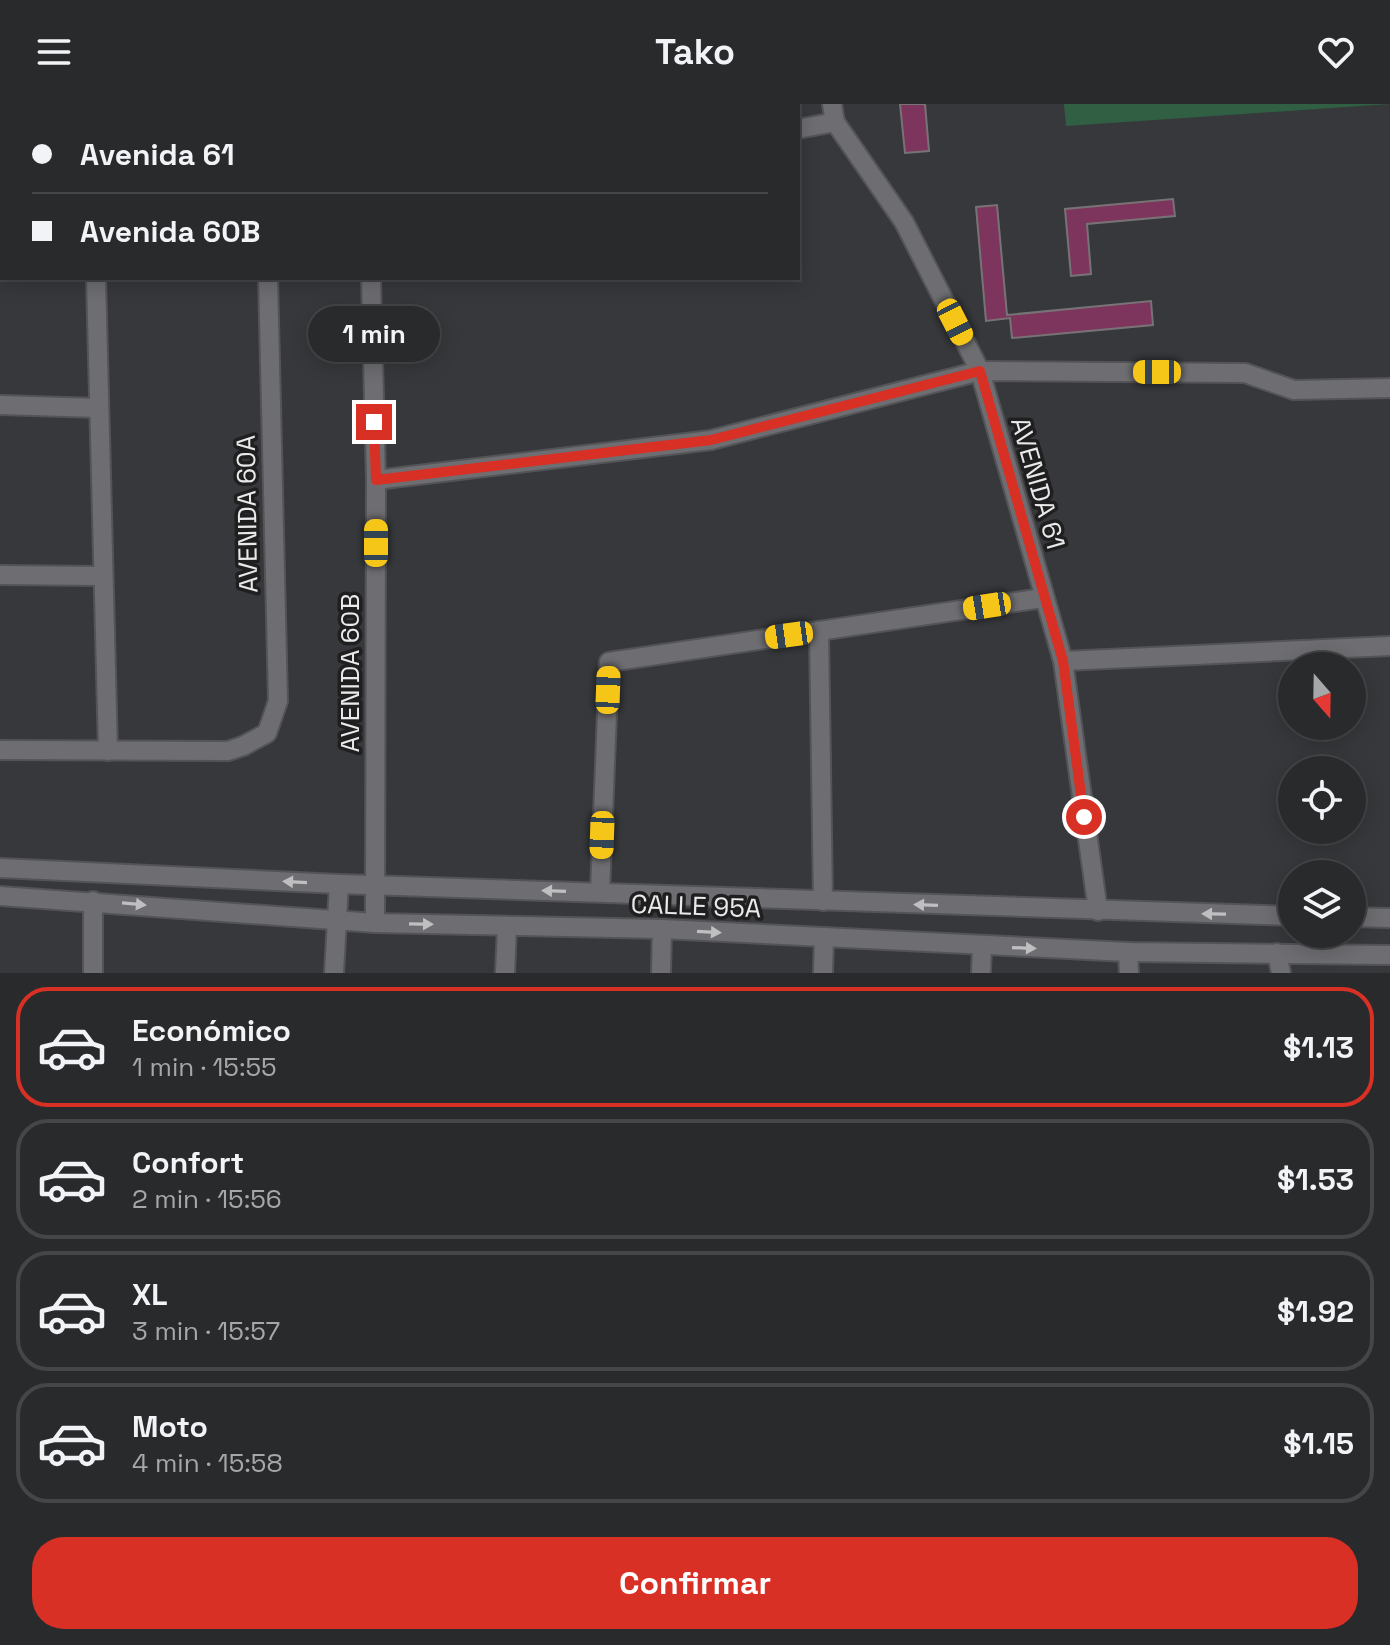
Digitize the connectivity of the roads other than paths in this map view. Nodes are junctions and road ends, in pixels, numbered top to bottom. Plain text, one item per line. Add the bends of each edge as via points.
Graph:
1 (834, 113) edge
2 (800, 128) edge
3 (96, 280) edge
4 (268, 280) edge
5 (371, 280) edge
6 (980, 371) junction
7 (1390, 388) edge
8 (0, 405) edge
9 (98, 408) junction
10 (376, 480) junction
11 (0, 575) edge
12 (101, 576) junction
13 (1043, 598) junction
14 (819, 631) junction
15 (1390, 646) edge
16 (1063, 661) junction
17 (0, 750) edge
18 (108, 751) junction
19 (0, 868) edge
20 (339, 884) junction
21 (376, 885) junction
22 (600, 892) junction
23 (0, 896) edge
24 (93, 901) junction
25 (823, 901) junction
26 (1098, 911) junction
27 (1278, 916) edge
28 (1366, 917) edge
29 (1390, 918) edge
30 (337, 921) junction
31 (375, 923) junction
32 (507, 926) junction
33 (662, 929) junction
34 (824, 937) junction
35 (982, 946) junction
36 (1128, 952) junction
37 (1277, 953) junction
38 (1390, 955) edge
39 (93, 973) edge
40 (334, 973) edge
41 (505, 973) edge
42 (661, 973) edge
43 (823, 973) edge
44 (981, 973) edge
45 (1129, 973) edge
46 (1281, 973) edge

1 - 2 street
1 - 6 street, AVENIDA 61 via 904,222
3 - 9 street
4 - 18 street, AVENIDA 60A via 278,701 267,733 228,751
5 - 10 street, AVENIDA 60B
6 - 7 street via 1245,373 1294,390
6 - 10 street via 711,440
6 - 13 street, AVENIDA 61
8 - 9 street
9 - 12 street
10 - 21 street, AVENIDA 60B
11 - 12 street
12 - 18 street
13 - 14 street
13 - 16 street, AVENIDA 61
14 - 22 street via 609,662
14 - 25 street
15 - 16 street
16 - 26 street, AVENIDA 61
17 - 18 street
20 -> 19 street, CALLE 95A
20 - 21 street, CALLE 95A
20 - 30 street
22 -> 21 street, CALLE 95A
21 - 31 street, AVENIDA 60B
22 - 25 street, CALLE 95A
23 - 24 street, CALLE 95A
24 -> 30 street, CALLE 95A
24 - 39 street
26 -> 25 street, CALLE 95A
27 -> 26 street, CALLE 95A
28 - 29 street
30 - 31 street, CALLE 95A
30 - 40 street
31 -> 32 street, CALLE 95A
32 - 33 street, CALLE 95A
32 - 41 street
33 -> 34 street, CALLE 95A
33 - 42 street
34 - 35 street, CALLE 95A
34 - 43 street
35 -> 36 street, CALLE 95A
35 - 44 street
36 - 37 street, CALLE 95A
36 - 45 street
37 - 38 street, CALLE 95A
37 - 46 street

